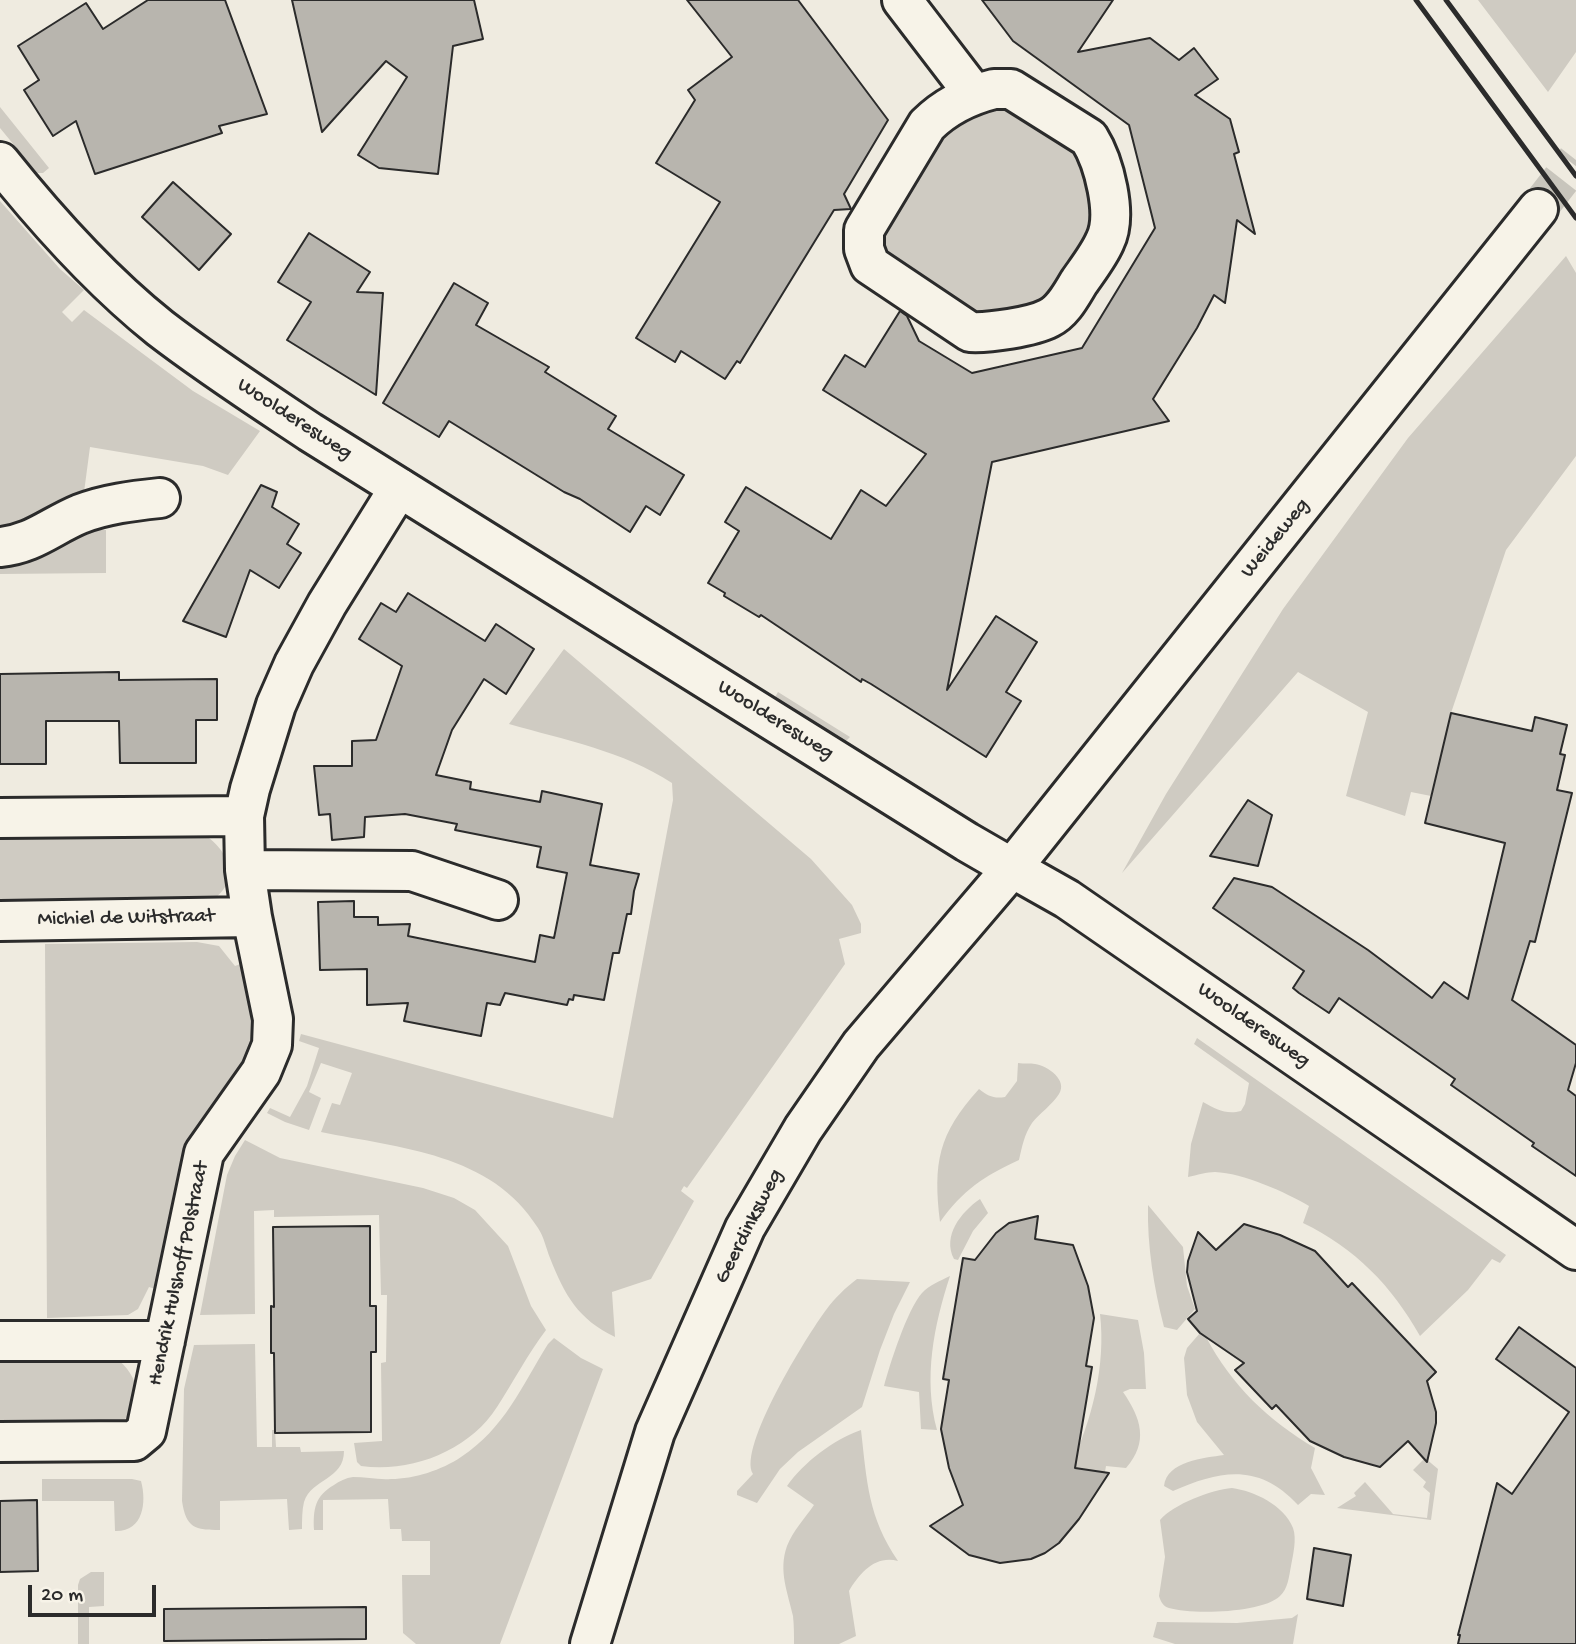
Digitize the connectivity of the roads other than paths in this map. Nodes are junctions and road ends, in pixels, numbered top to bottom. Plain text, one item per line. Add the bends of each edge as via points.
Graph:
1 (902, 0) edge
2 (974, 94) junction
3 (0, 162) edge
4 (1538, 209) tunnel mouth
5 (399, 488) junction
6 (160, 498) dead end
7 (0, 547) edge
8 (244, 816) junction
9 (0, 818) edge
10 (1012, 868) junction
11 (245, 870) junction
12 (498, 900) dead end
13 (251, 917) junction
14 (0, 921) edge
15 (1576, 1250) edge
16 (0, 1341) edge
17 (166, 1341) junction
18 (0, 1443) edge
19 (590, 1644) edge

1 - 2 street
2 - 2 street via 927,125 864,230 864,249 870,265 970,331 983,332 1048,319 1063,308 1106,241 1111,207 1097,151 1089,138 1011,89
3 - 5 street, Woolderesweg via 67,242 160,327 248,391
4 - 10 street, Weideweg
5 - 8 street, Hendrik Hulshoff Polstraat via 294,664 264,740
5 - 10 street, Woolderesweg
6 - 7 street via 117,503 78,515 16,545
8 - 9 street
8 - 11 street, Hendrik Hulshoff Polstraat
10 - 15 street, Woolderesweg via 1067,898
10 - 19 street, Geerdinksweg via 861,1045 803,1129 745,1228 655,1432
11 - 12 street via 412,871
11 - 13 street, Hendrik Hulshoff Polstraat
13 - 14 street, Michiel de Witstraat
13 - 17 street, Hendrik Hulshoff Polstraat via 273,1019 272,1045 261,1072 204,1153
16 - 17 street
17 - 18 street, Hendrik Hulshoff Polstraat via 146,1431 134,1441

